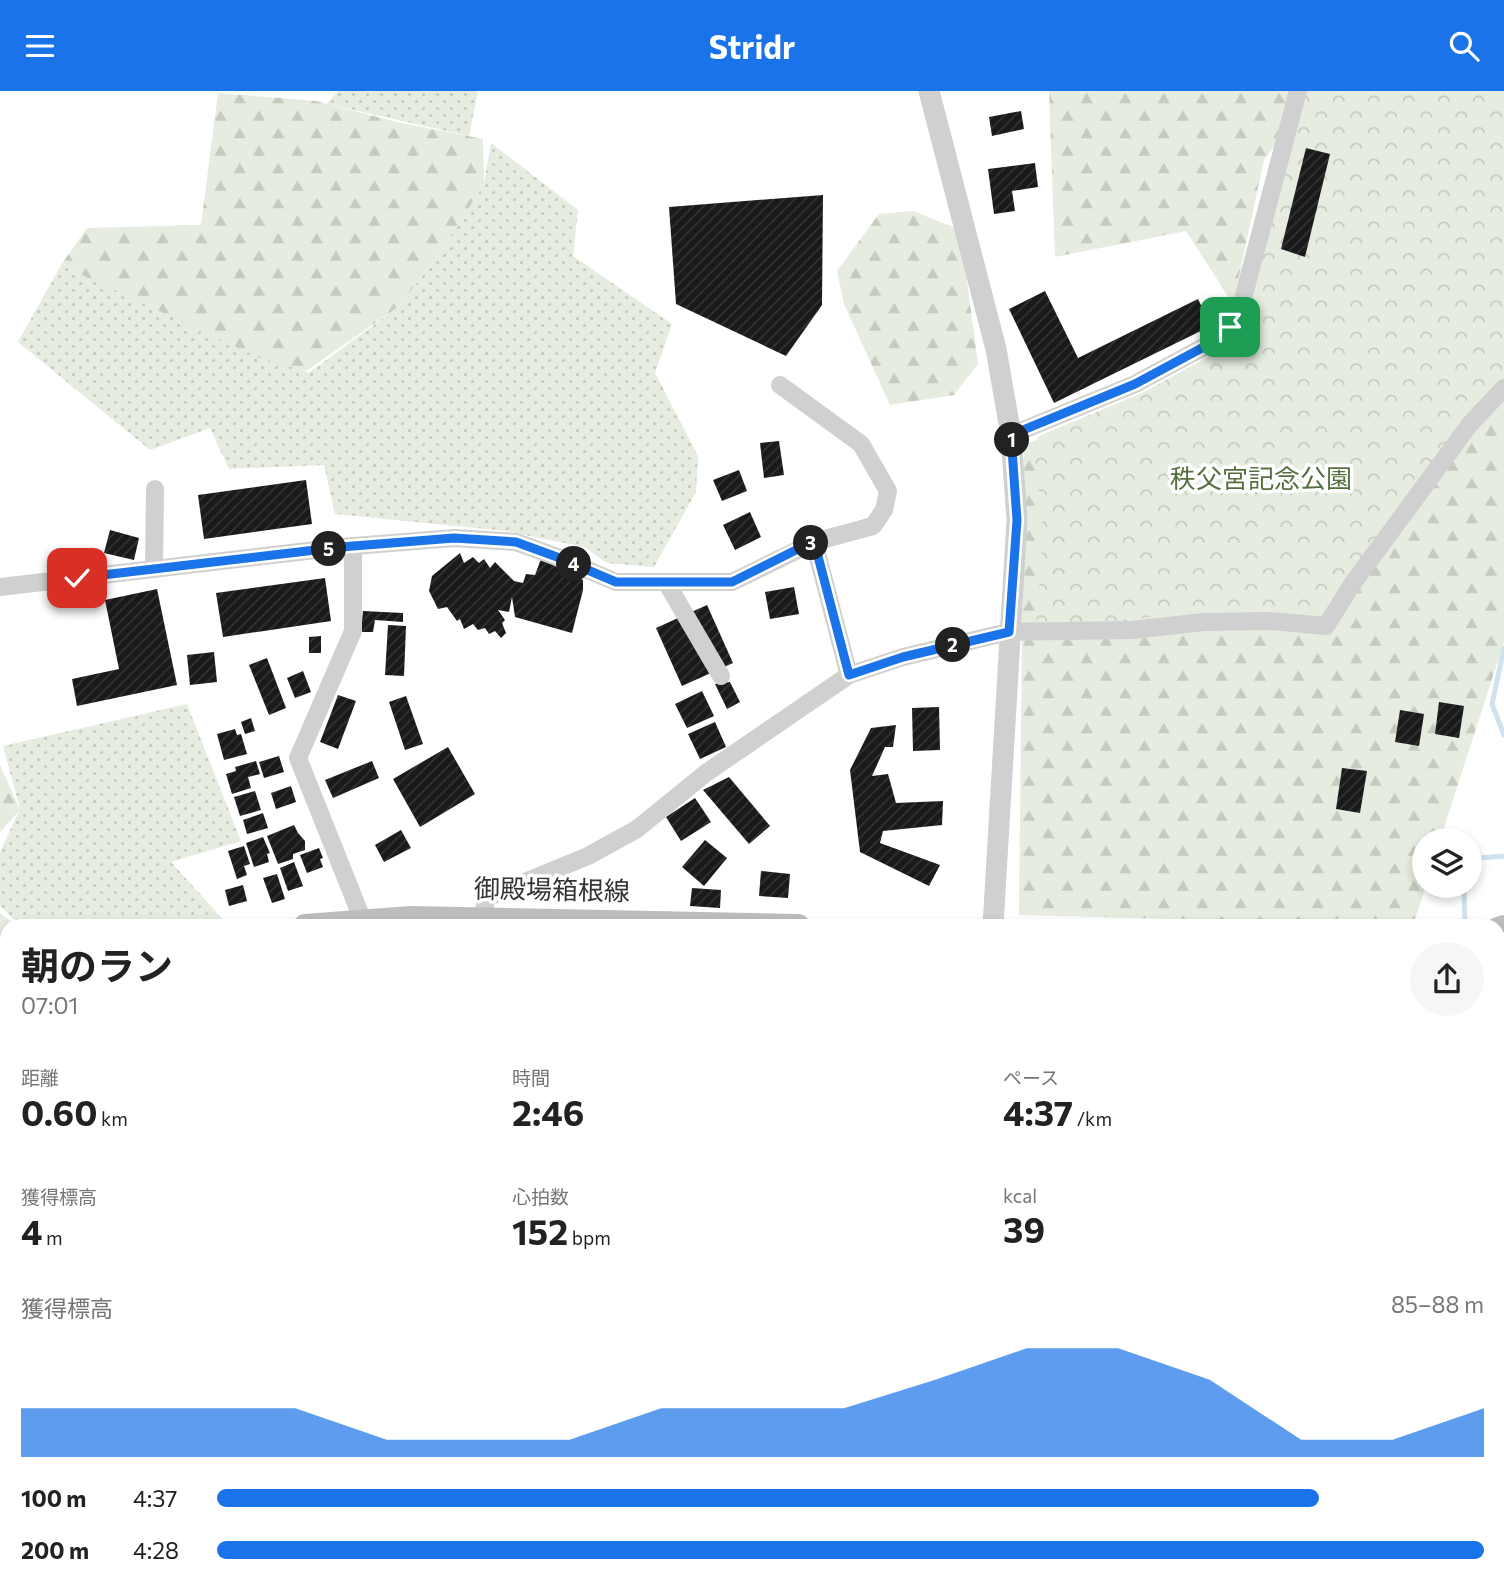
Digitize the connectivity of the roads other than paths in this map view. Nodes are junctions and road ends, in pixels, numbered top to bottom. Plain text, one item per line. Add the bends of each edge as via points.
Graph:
1 (929, 91) edge
2 (1298, 91) edge
3 (780, 385) dead end
4 (1504, 388) edge
5 (1011, 435) junction
6 (155, 489) dead end
7 (814, 541) junction
8 (354, 546) junction
9 (155, 569) junction
10 (666, 582) junction
11 (0, 587) edge
12 (1009, 632) junction
13 (849, 675) junction
14 (721, 676) dead end
15 (362, 919) edge
16 (395, 919) edge
17 (430, 919) edge
18 (486, 919) edge
19 (993, 919) edge

1 - 5 street via 996,349
2 - 5 street via 1234,323 1213,342 1135,384
3 - 7 street via 862,444 888,491 884,510 873,526
4 - 12 street via 1470,424 1326,626 1204,622 1132,630
5 - 12 street via 1017,520
6 - 9 street
7 - 10 street via 732,582
7 - 13 street
8 - 9 street
8 - 10 street via 454,538 516,542 616,582
8 - 15 street via 354,631 298,758
9 - 11 street
10 - 14 street
12 - 13 street
12 - 19 street
13 - 18 street via 706,772 636,829 588,856 486,898
16 - 17 main road, 御殿場箱根線

